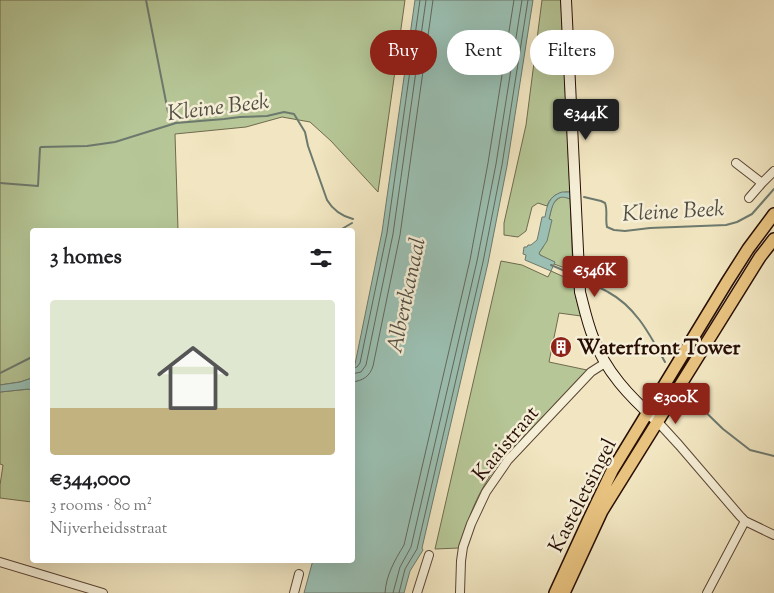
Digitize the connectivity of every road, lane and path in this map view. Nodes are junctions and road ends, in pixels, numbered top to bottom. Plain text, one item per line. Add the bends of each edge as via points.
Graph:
1 (566, 0) edge
2 (736, 163) dead end
3 (774, 171) edge
4 (762, 183) junction
5 (750, 198) dead end
6 (774, 214) edge
7 (774, 239) edge
8 (605, 363) junction
9 (647, 413) junction
10 (657, 422) junction
11 (745, 521) junction
12 (774, 535) edge
13 (428, 555) dead end
14 (0, 562) edge
15 (299, 574) dead end
16 (104, 593) edge
17 (294, 593) edge
18 (417, 593) edge
19 (460, 593) edge
20 (555, 593) edge
21 (564, 593) edge
22 (707, 593) edge

1 - 8 street via 580,292 593,337
2 - 4 street
3 - 4 street
4 - 5 street
6 - 9 main road, Kasteletsingel via 748,249
7 - 10 main road, Kasteletsingel
8 - 9 street via 620,385
8 - 19 street, Kaaistraat via 592,372 497,474 463,547
9 - 10 street
9 - 20 main road, Kasteletsingel via 612,471
10 - 11 street
10 - 21 main road, Kasteletsingel via 602,511
11 - 12 street
11 - 22 street
13 - 18 street
14 - 16 street
15 - 17 street

